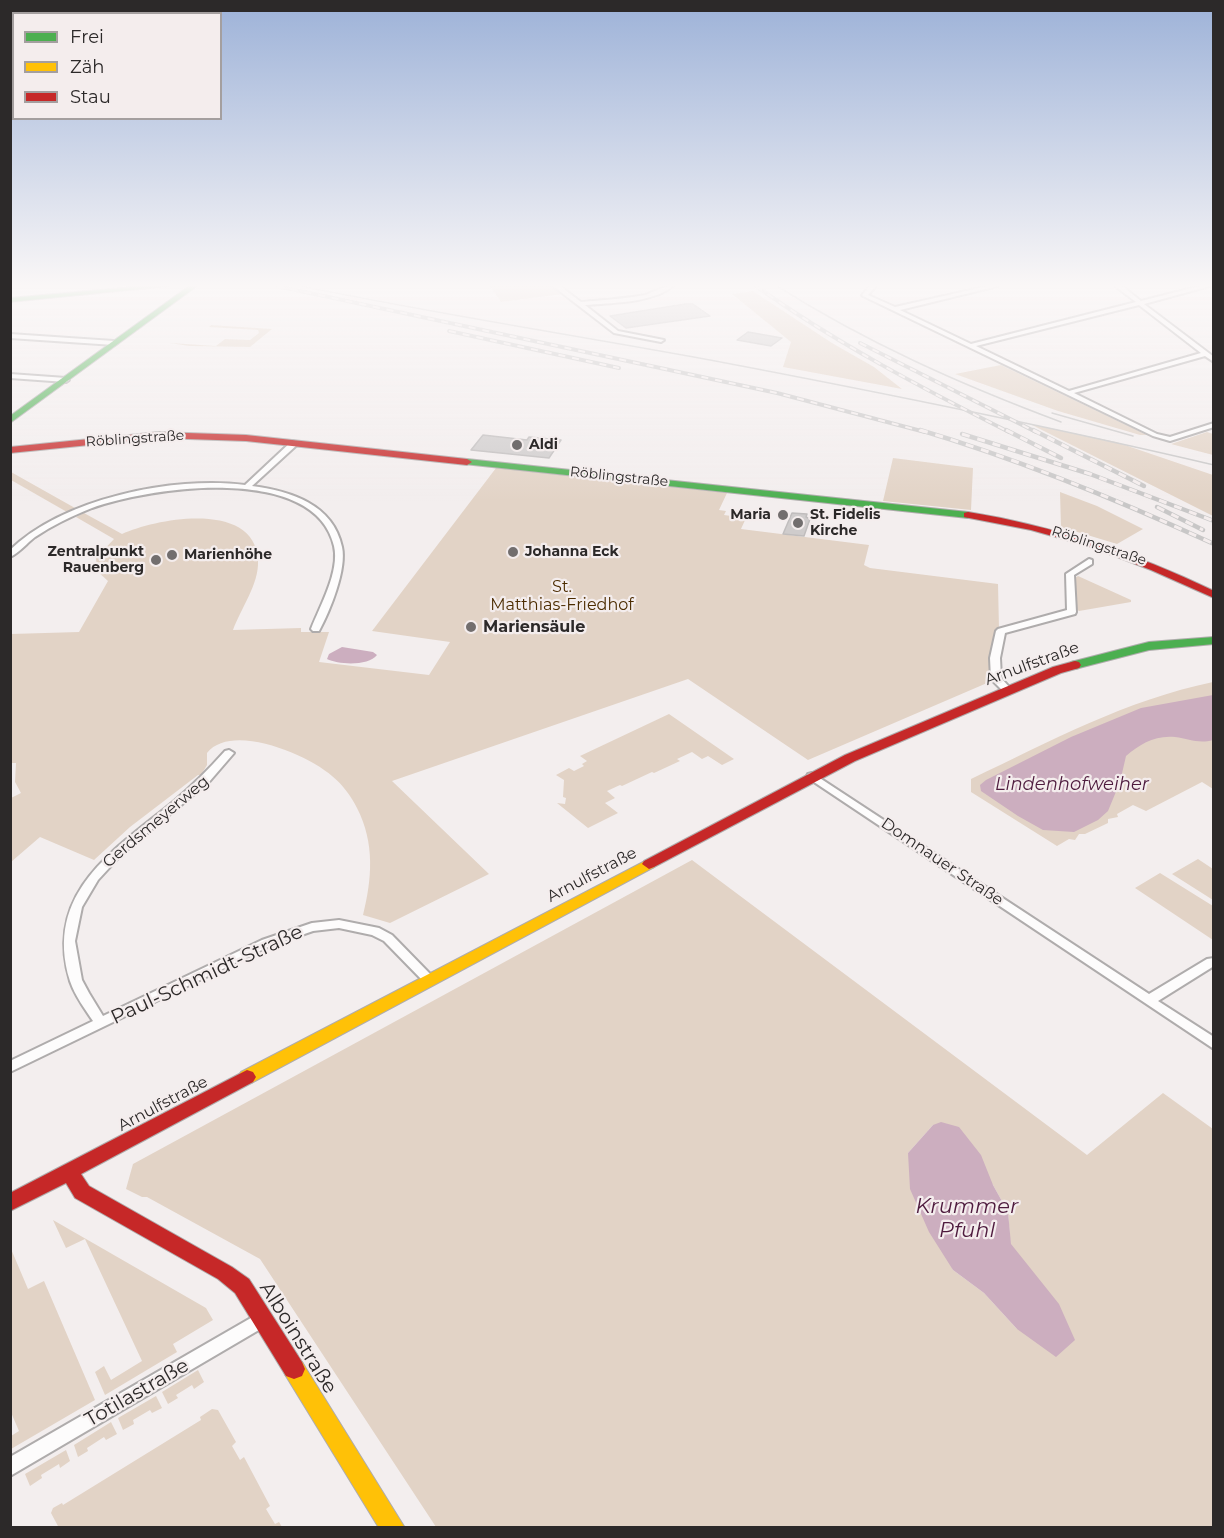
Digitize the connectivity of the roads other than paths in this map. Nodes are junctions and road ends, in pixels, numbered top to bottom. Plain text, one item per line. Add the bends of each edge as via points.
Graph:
1 (96, 358) edge
2 (995, 358) edge
3 (1193, 358) edge
4 (10, 376) edge
5 (66, 380) junction
6 (1068, 393) junction
7 (10, 420) edge
8 (1214, 424) edge
9 (295, 443) junction
10 (10, 450) edge
11 (247, 487) junction
12 (10, 555) edge
13 (1089, 562) dead end
14 (1214, 595) edge
15 (316, 629) dead end
16 (1214, 640) edge
17 (1007, 690) junction
18 (229, 753) dead end
19 (812, 776) junction
20 (1211, 962) dead end
21 (429, 980) junction
22 (1149, 1000) junction
23 (102, 1023) junction
24 (1214, 1044) edge
25 (10, 1066) edge
26 (69, 1173) junction
27 (10, 1203) edge
28 (263, 1319) junction
29 (10, 1467) edge
30 (393, 1527) edge

1 - 5 main road
2 - 6 street
3 - 6 street
4 - 5 street
5 - 7 main road
6 - 8 street via 1164,438
9 - 10 main road, Röblingstraße via 159,435
9 - 11 street
9 - 14 main road, Röblingstraße via 1010,520 1123,552
11 - 12 street via 173,487 107,501 54,523
11 - 15 street via 304,503 333,530 339,560
13 - 17 street via 1070,574 1072,612 1001,631 995,658 996,679
16 - 17 main road, Arnulfstraße via 1116,653
17 - 19 main road, Arnulfstraße
18 - 23 street, Gerdsmeyerweg via 209,779 109,860 80,895 70,924 70,954 76,981
19 - 21 main road, Arnulfstraße
19 - 22 street, Domnauer Straße
20 - 22 street
21 - 23 street, Paul-Schmidt-Straße via 388,938 375,931 355,925 325,925 266,943
21 - 26 main road, Arnulfstraße
22 - 24 street, Domnauer Straße
23 - 25 street, Paul-Schmidt-Straße
26 - 27 main road, Arnulfstraße
26 - 28 main road, Alboinstraße via 82,1192 242,1286
28 - 29 street, Totilastraße
28 - 30 main road, Alboinstraße

